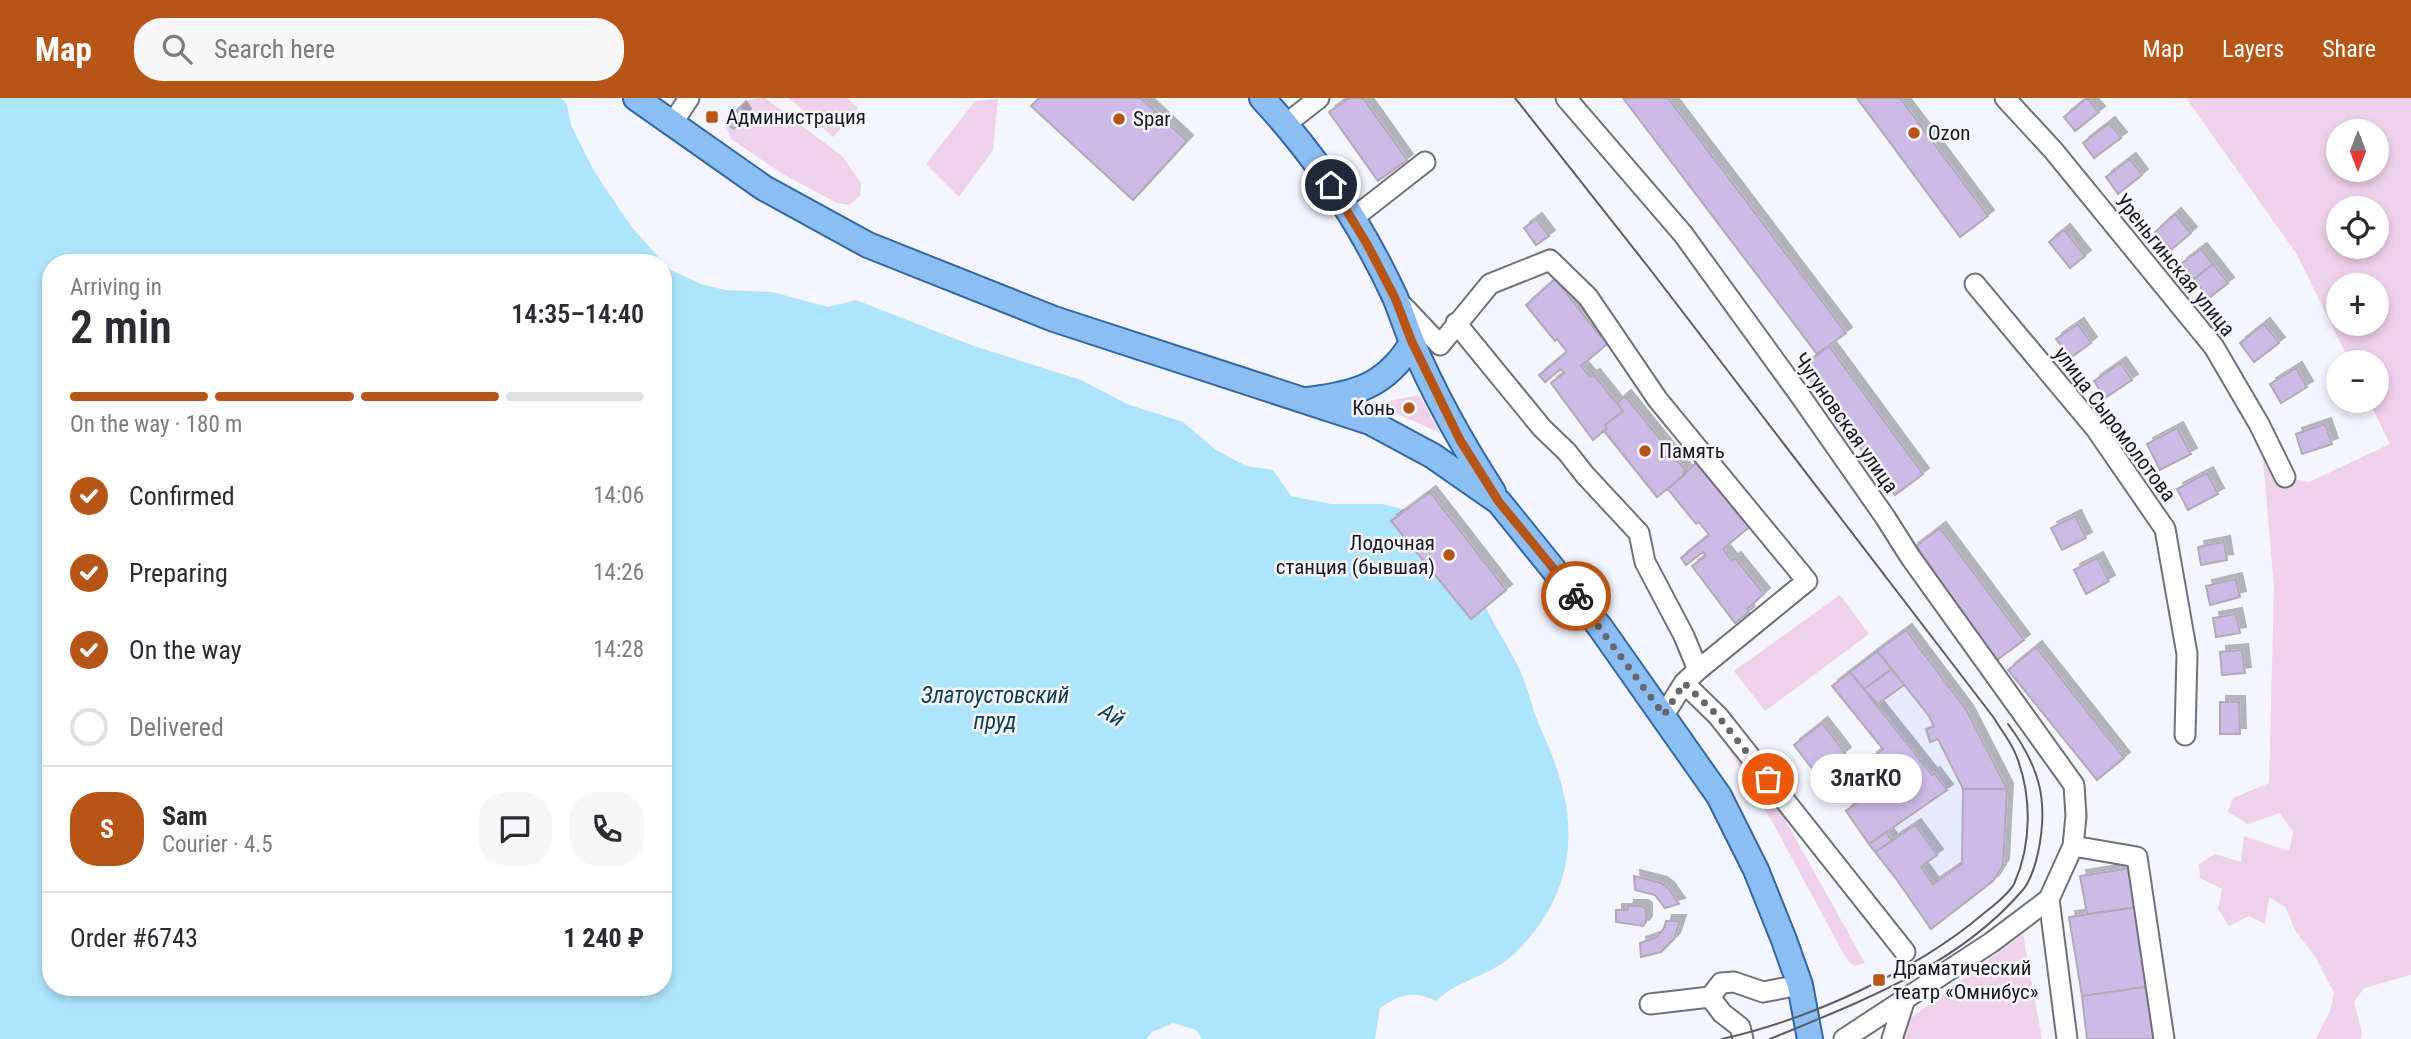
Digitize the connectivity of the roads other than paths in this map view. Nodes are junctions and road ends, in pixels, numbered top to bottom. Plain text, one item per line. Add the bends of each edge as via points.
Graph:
1 (636, 98) edge
2 (689, 98) edge
3 (1262, 98) edge
4 (1318, 98) edge
5 (1566, 98) edge
6 (2005, 98) edge
7 (672, 124) junction
8 (1286, 124) junction
9 (1425, 162) dead end
10 (1352, 219) junction
11 (1975, 284) dead end
12 (1395, 298) junction
13 (1456, 323) junction
14 (1412, 342) junction
15 (1303, 401) junction
16 (2285, 477) dead end
17 (1499, 502) junction
18 (1691, 677) junction
19 (1664, 715) junction
20 (2185, 735) dead end
21 (2073, 846) junction
22 (2049, 899) junction
23 (1905, 953) dead end
24 (1800, 985) junction
25 (1710, 997) junction
26 (1905, 999) junction
27 (1650, 1004) dead end
28 (1743, 1039) edge
29 (1810, 1039) edge
30 (1844, 1039) edge
31 (1892, 1039) edge
32 (2067, 1039) edge
33 (2164, 1039) edge

1 - 7 main road
2 - 7 street
3 - 8 main road
4 - 8 street
5 - 21 street, Чугуновская улица via 1683,234 2074,785
6 - 16 street, Уреньгинская улица via 2214,347
7 - 15 main road via 764,188 868,244 1054,319
8 - 10 main road via 1321,168
9 - 10 street
10 - 12 main road
11 - 20 street, улица Сыромолотова via 2096,429 2165,529 2187,654
12 - 13 street via 1440,345
12 - 14 main road
13 - 18 street via 1542,428 1639,533 1645,562 1684,636
13 - 18 street via 1490,284 1550,260 1588,297 1658,400 1807,581
14 - 15 main road via 1400,363 1371,385
14 - 17 main road via 1460,440
15 - 17 main road via 1370,422 1433,456
17 - 19 main road
18 - 19 street
18 - 23 street
19 - 24 main road via 1719,796 1756,870
21 - 22 street
21 - 33 street via 2137,857
22 - 26 street
22 - 32 street
24 - 25 street via 1763,992 1734,982 1721,983
24 - 29 main road
25 - 27 street
25 - 28 street via 1721,1013 1740,1027
26 - 30 street
26 - 31 street

